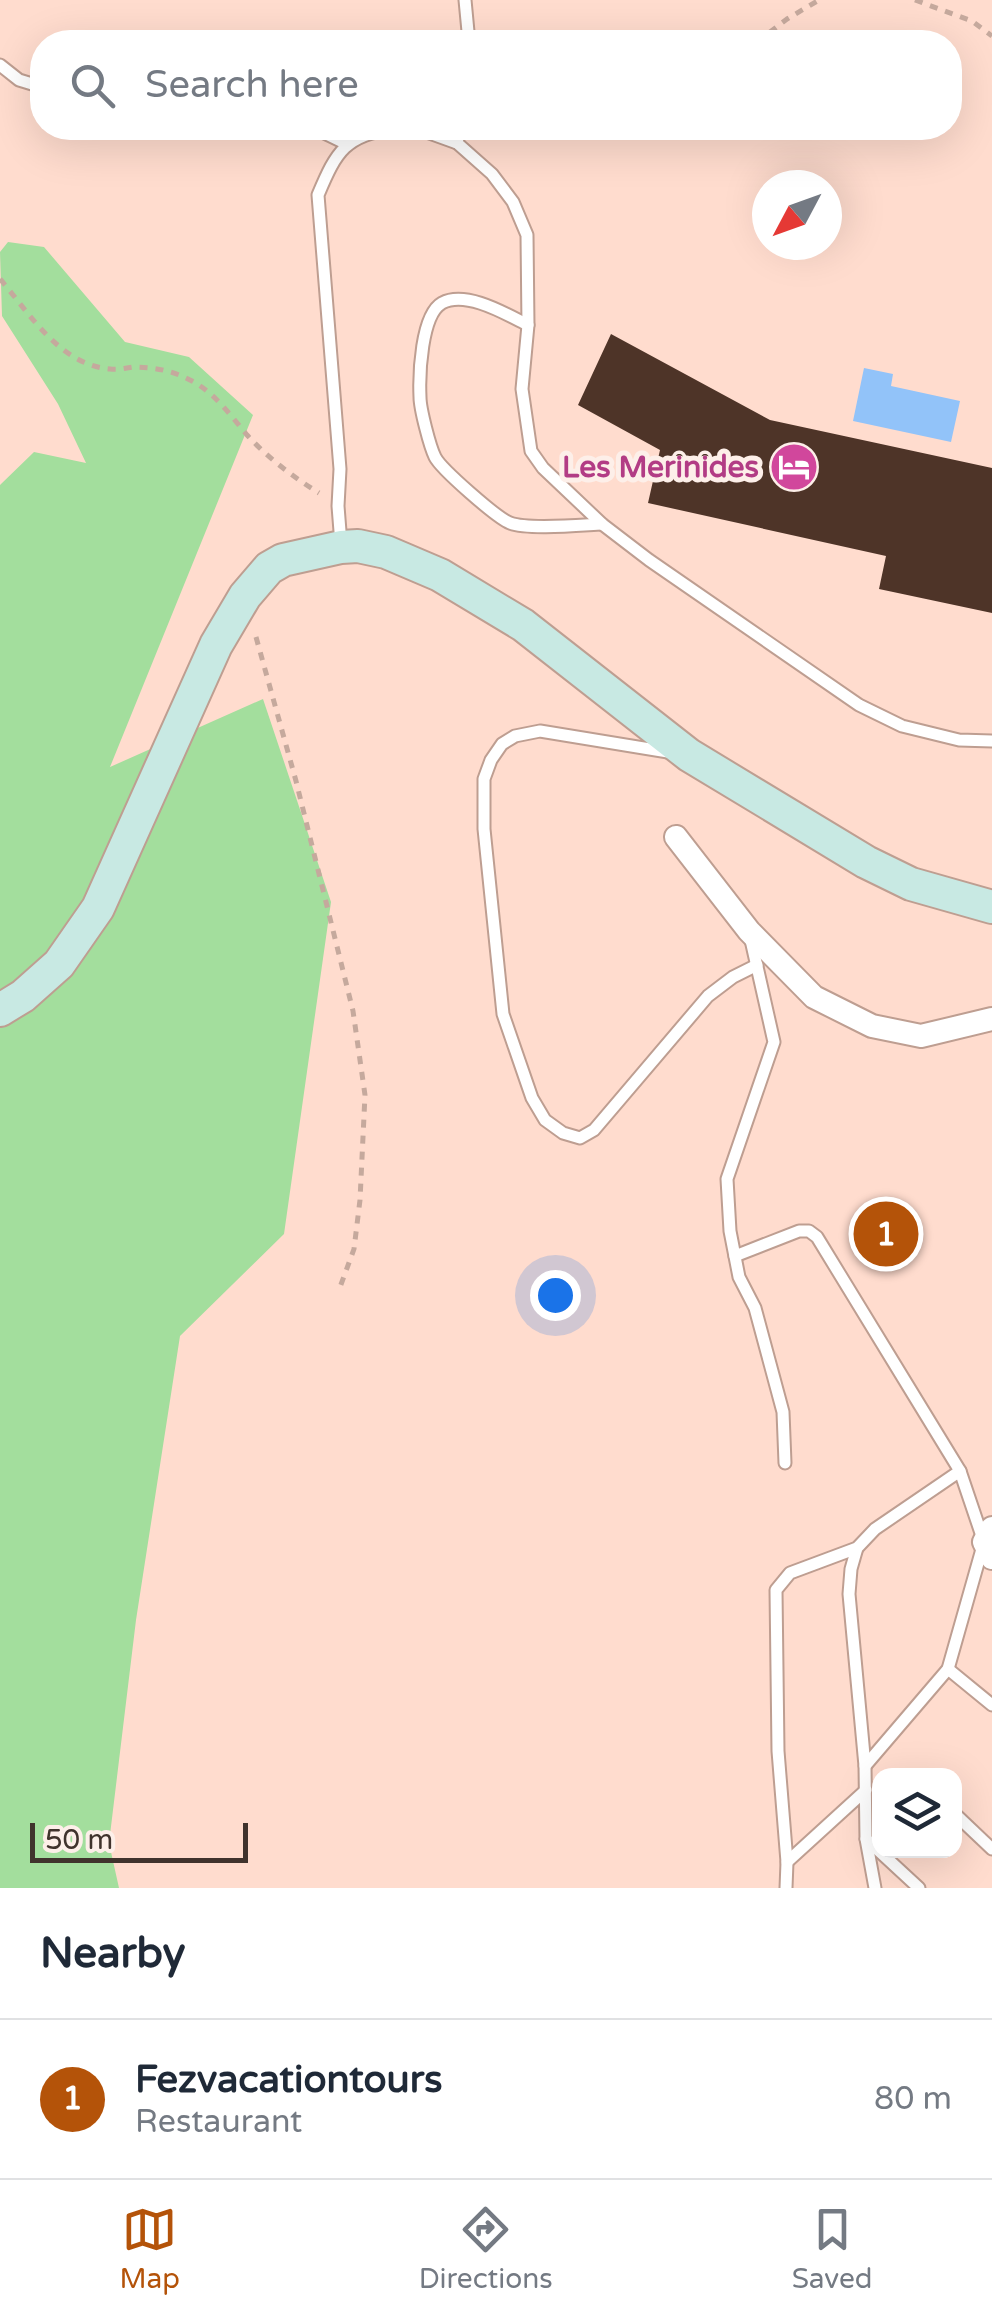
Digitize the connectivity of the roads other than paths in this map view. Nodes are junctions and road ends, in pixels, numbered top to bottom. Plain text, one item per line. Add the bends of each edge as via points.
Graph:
1 (465, 0) edge
2 (468, 30) edge
3 (0, 66) edge
4 (30, 83) edge
5 (339, 140) edge
6 (354, 140) edge
7 (448, 140) edge
8 (457, 140) edge
9 (456, 143) junction
10 (347, 144) junction
11 (528, 325) junction
12 (602, 524) junction
13 (341, 546) junction
14 (992, 741) edge
15 (689, 755) junction
16 (676, 838) dead end
17 (992, 907) edge
18 (749, 931) junction
19 (757, 965) junction
20 (0, 1010) edge
21 (992, 1018) edge
22 (735, 1256) junction
23 (785, 1463) dead end
24 (960, 1471) junction
25 (989, 1542) edge
26 (857, 1548) junction
27 (948, 1669) junction
28 (992, 1706) edge
29 (865, 1766) junction
30 (866, 1790) junction
31 (962, 1821) edge
32 (866, 1839) junction
33 (992, 1848) edge
34 (786, 1862) junction
35 (786, 1888) edge
36 (875, 1888) edge
37 (919, 1888) edge

1 - 2 lane
3 - 4 lane
5 - 10 lane
6 - 10 lane
7 - 9 lane
8 - 9 lane
9 - 11 lane via 492,174 527,235
10 - 13 lane via 318,195
11 - 12 lane via 522,389 531,451
11 - 12 lane via 476,301 444,301 432,311 423,340 420,401 436,459 510,524
12 - 14 lane via 859,705 902,726
13 - 15 main road via 386,552 457,585 523,626
13 - 20 main road via 283,560 244,596 98,908 59,964
15 - 17 main road via 888,874
15 - 19 lane via 540,731 515,736 491,760 484,779 484,829 503,1014 545,1120 580,1138 594,1130 708,996
16 - 18 street
18 - 19 lane
18 - 21 street via 814,997 872,1026 922,1036
19 - 22 lane via 774,1042 728,1178
22 - 23 lane via 783,1412
22 - 24 lane via 799,1231 816,1237
24 - 25 lane
24 - 26 lane via 874,1529
25 - 27 lane
26 - 29 lane via 849,1594
26 - 34 lane via 790,1573 776,1590
27 - 28 lane
27 - 29 lane
29 - 30 lane
30 - 32 lane
30 - 34 lane
31 - 33 lane
32 - 36 lane
32 - 37 lane
34 - 35 lane

